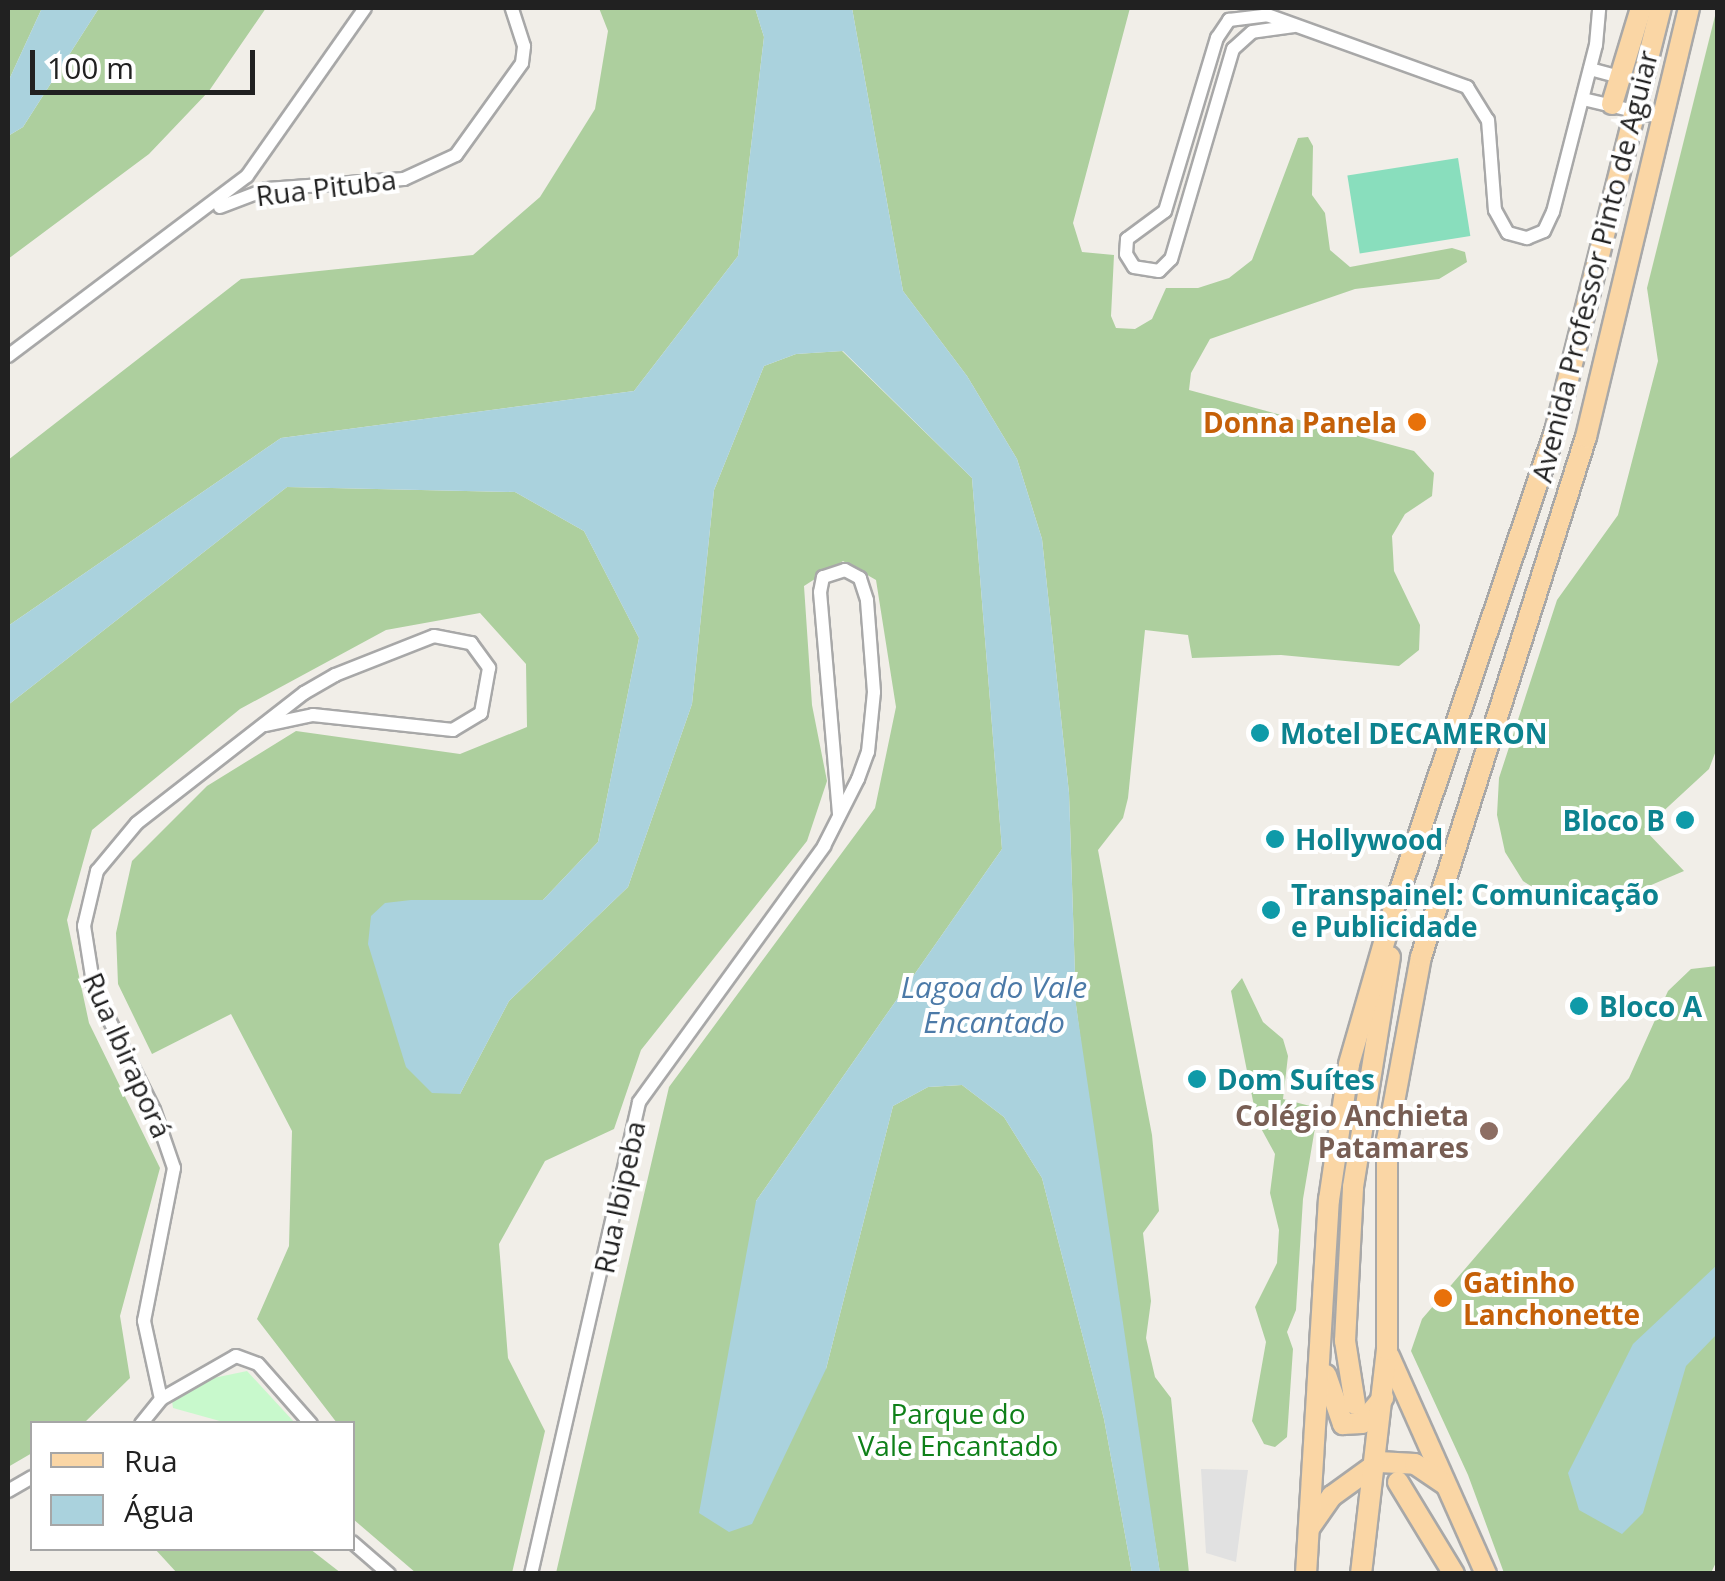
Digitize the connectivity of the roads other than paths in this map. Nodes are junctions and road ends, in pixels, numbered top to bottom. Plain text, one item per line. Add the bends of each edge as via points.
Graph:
1 (366, 8) edge
2 (512, 8) edge
3 (1599, 8) edge
4 (1641, 8) edge
5 (1661, 8) edge
6 (1689, 8) edge
7 (1294, 26) junction
8 (1590, 69) junction
9 (1619, 77) junction
10 (1583, 99) junction
11 (1622, 107) junction
12 (1658, 118) junction
13 (260, 160) junction
14 (279, 187) junction
15 (204, 214) junction
16 (8, 356) edge
17 (265, 725) junction
18 (839, 816) junction
19 (1395, 906) junction
20 (1321, 1343) junction
21 (1387, 1350) junction
22 (1384, 1396) junction
23 (161, 1399) junction
24 (1355, 1404) dead end
25 (143, 1421) edge
26 (308, 1421) edge
27 (1378, 1462) junction
28 (30, 1478) edge
29 (1398, 1482) dead end
30 (1450, 1488) junction
31 (8, 1491) edge
32 (1332, 1496) junction
33 (1309, 1530) junction
34 (1365, 1542) junction
35 (355, 1545) edge
36 (389, 1574) edge
37 (532, 1574) edge
38 (1306, 1574) edge
39 (1361, 1574) edge
40 (1454, 1574) edge
41 (1486, 1574) edge

1 - 13 street, Rua Pituba
2 - 14 street, Rua Pituba via 522,32 522,63 456,156 404,178
3 - 8 street
4 - 9 main road
5 - 11 main road, Avenida Professor Pinto de Aguiar
6 - 12 main road, Avenida Professor Pinto de Aguiar
7 - 7 street via 1250,14 1222,26 1164,211 1127,239 1134,268 1159,271 1171,258 1233,49 1252,32
7 - 10 street via 1467,87 1488,120 1494,210 1518,238 1534,236 1550,222
8 - 9 street
8 - 10 street
9 - 11 main road
10 - 11 street
11 - 12 street
11 - 19 main road, Avenida Professor Pinto de Aguiar via 1556,428
12 - 21 main road, Avenida Professor Pinto de Aguiar via 1586,437 1471,783 1422,956 1387,1140
13 - 14 street
13 - 15 street, Rua Pituba
14 - 15 street, Rua Pituba
15 - 16 street, Rua Pituba
17 - 17 street, Rua Ibiraporá via 335,675 434,636 470,644 489,668 481,714 454,730 312,715
17 - 23 street, Rua Ibiraporá via 137,822 97,871 88,898 86,954 94,989 154,1110 174,1168 144,1321
18 - 18 street, Rua Ibipeba via 868,752 874,692 865,588 845,570 823,577 820,592
18 - 37 street, Rua Ibipeba via 639,1102
19 - 20 main road, Avenida Professor Pinto de Aguiar via 1340,1108
19 - 24 main road via 1353,1187 1345,1340
20 - 22 main road via 1331,1401 1343,1424 1362,1423
20 - 33 main road, Avenida Professor Pinto de Aguiar
21 - 22 main road, Avenida Professor Pinto de Aguiar
21 - 30 main road
22 - 27 main road, Avenida Professor Pinto de Aguiar
23 - 25 street
23 - 26 street via 213,1364 247,1358
27 - 30 main road via 1416,1464
27 - 32 main road
27 - 34 main road, Avenida Professor Pinto de Aguiar
28 - 31 street
29 - 40 main road
30 - 41 main road
32 - 33 main road
32 - 34 main road via 1352,1498
33 - 38 main road, Avenida Professor Pinto de Aguiar
34 - 39 main road, Avenida Professor Pinto de Aguiar
35 - 36 street

